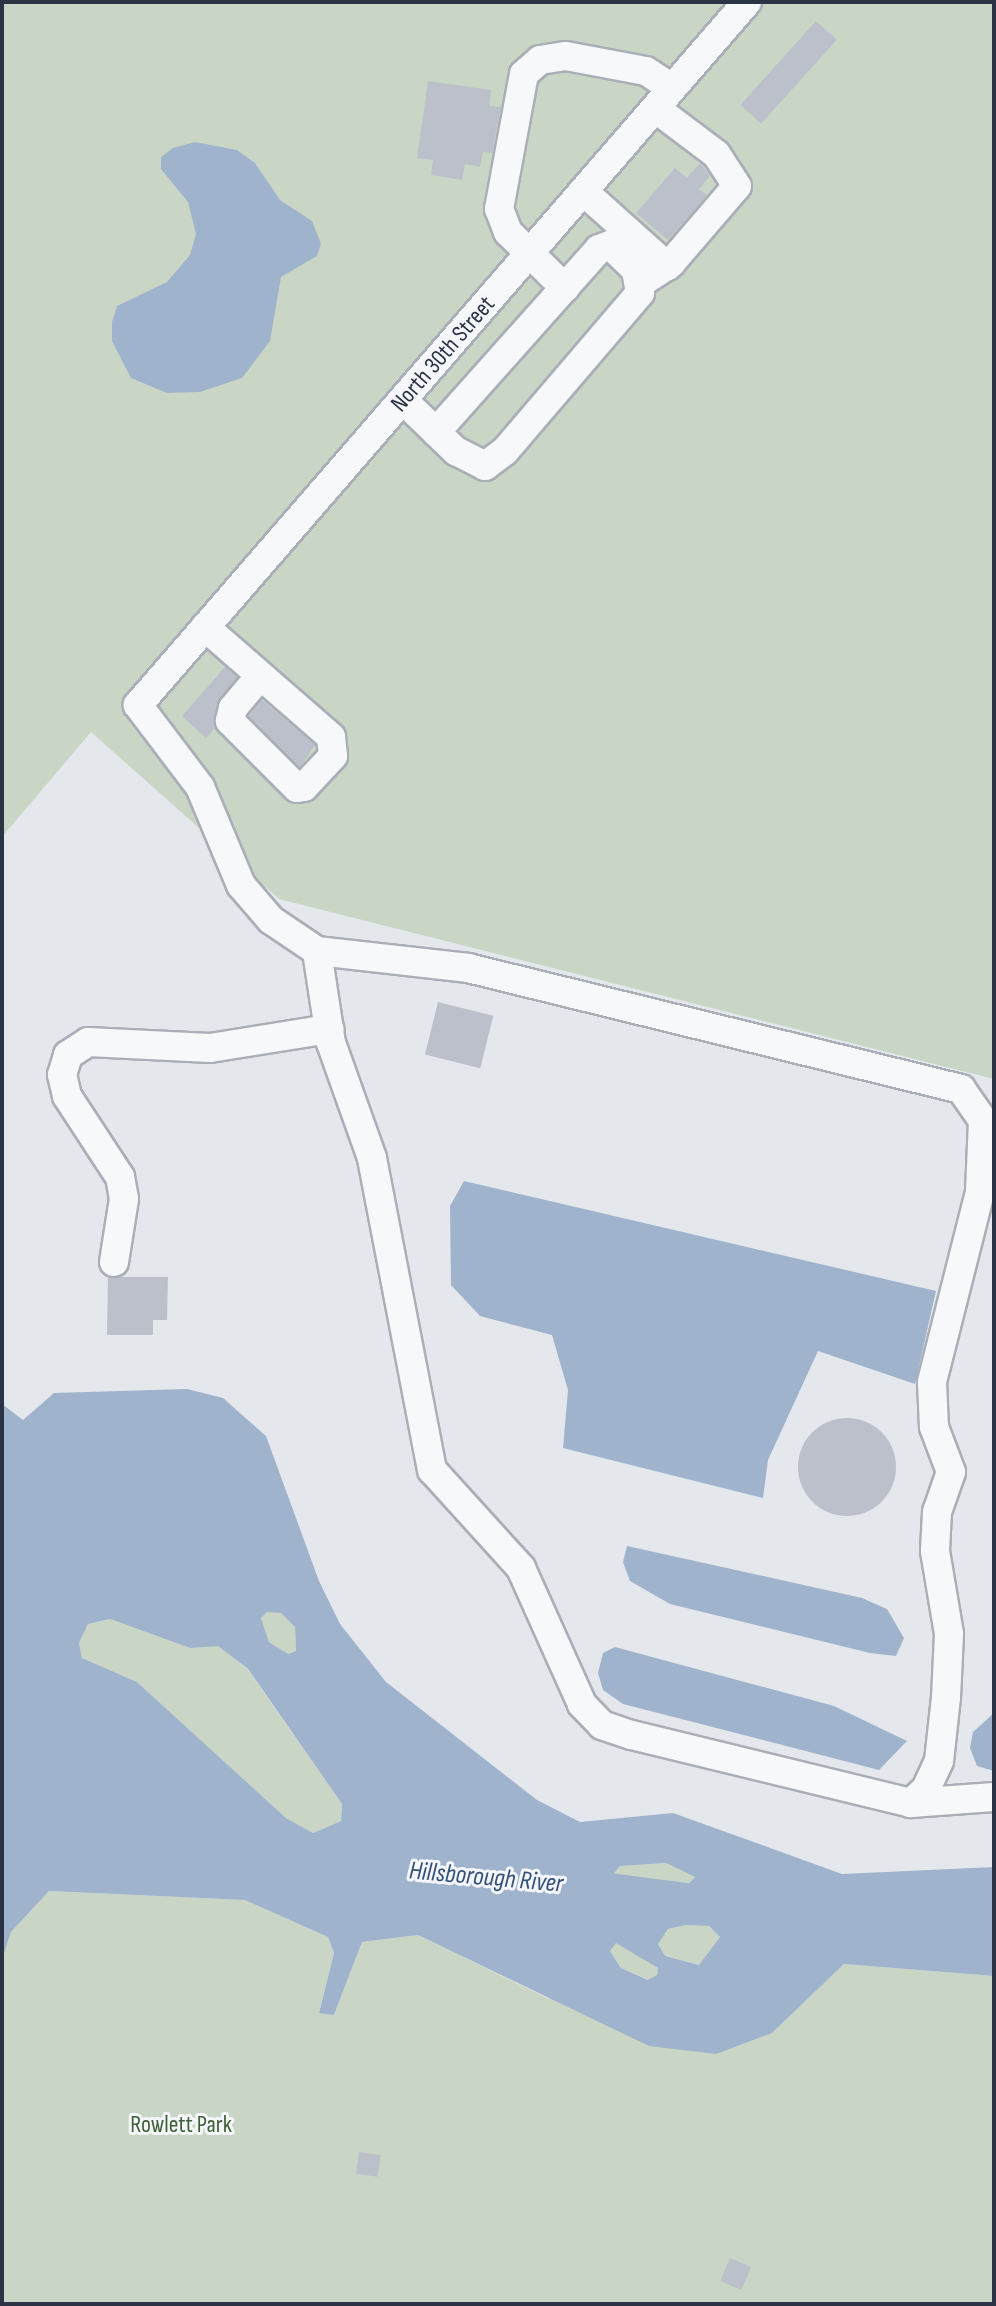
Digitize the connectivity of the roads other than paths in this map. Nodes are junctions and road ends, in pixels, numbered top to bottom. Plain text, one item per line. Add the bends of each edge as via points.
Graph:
1 (747, 2) edge
2 (664, 98) junction
3 (583, 191) junction
4 (528, 256) junction
5 (667, 266) junction
6 (642, 282) junction
7 (565, 288) junction
8 (403, 400) junction
9 (436, 432) junction
10 (205, 627) junction
11 (260, 676) dead end
12 (317, 951) junction
13 (329, 1029) junction
14 (994, 1243) edge
15 (965, 1251) junction
16 (114, 1262) dead end
17 (994, 1797) edge
18 (911, 1803) junction

1 - 2 street, North 30th Street
2 - 3 street, North 30th Street
2 - 4 street via 646,71 566,56 540,60 524,74 499,209 508,232
2 - 5 street via 716,154 737,186 715,219
3 - 4 street, North 30th Street
3 - 5 street
4 - 7 street
4 - 8 street, North 30th Street
5 - 6 street
6 - 7 street via 610,245
6 - 9 street via 619,318 505,451 485,466
7 - 9 street
8 - 9 street
8 - 10 street, North 30th Street
10 - 11 street
10 - 12 street, North 30th Street via 138,705 200,787 241,885 271,920
12 - 13 street
12 - 15 street via 468,968 961,1089 983,1120 980,1192
13 - 16 street via 210,1048 88,1042 68,1055 62,1075 67,1096 120,1177 124,1199
13 - 18 street via 372,1158 432,1470 521,1568 582,1704 602,1725 631,1735
14 - 15 street
15 - 18 street via 932,1382 934,1427 951,1472 937,1512 935,1551 949,1634 946,1697 939,1761
17 - 18 street

